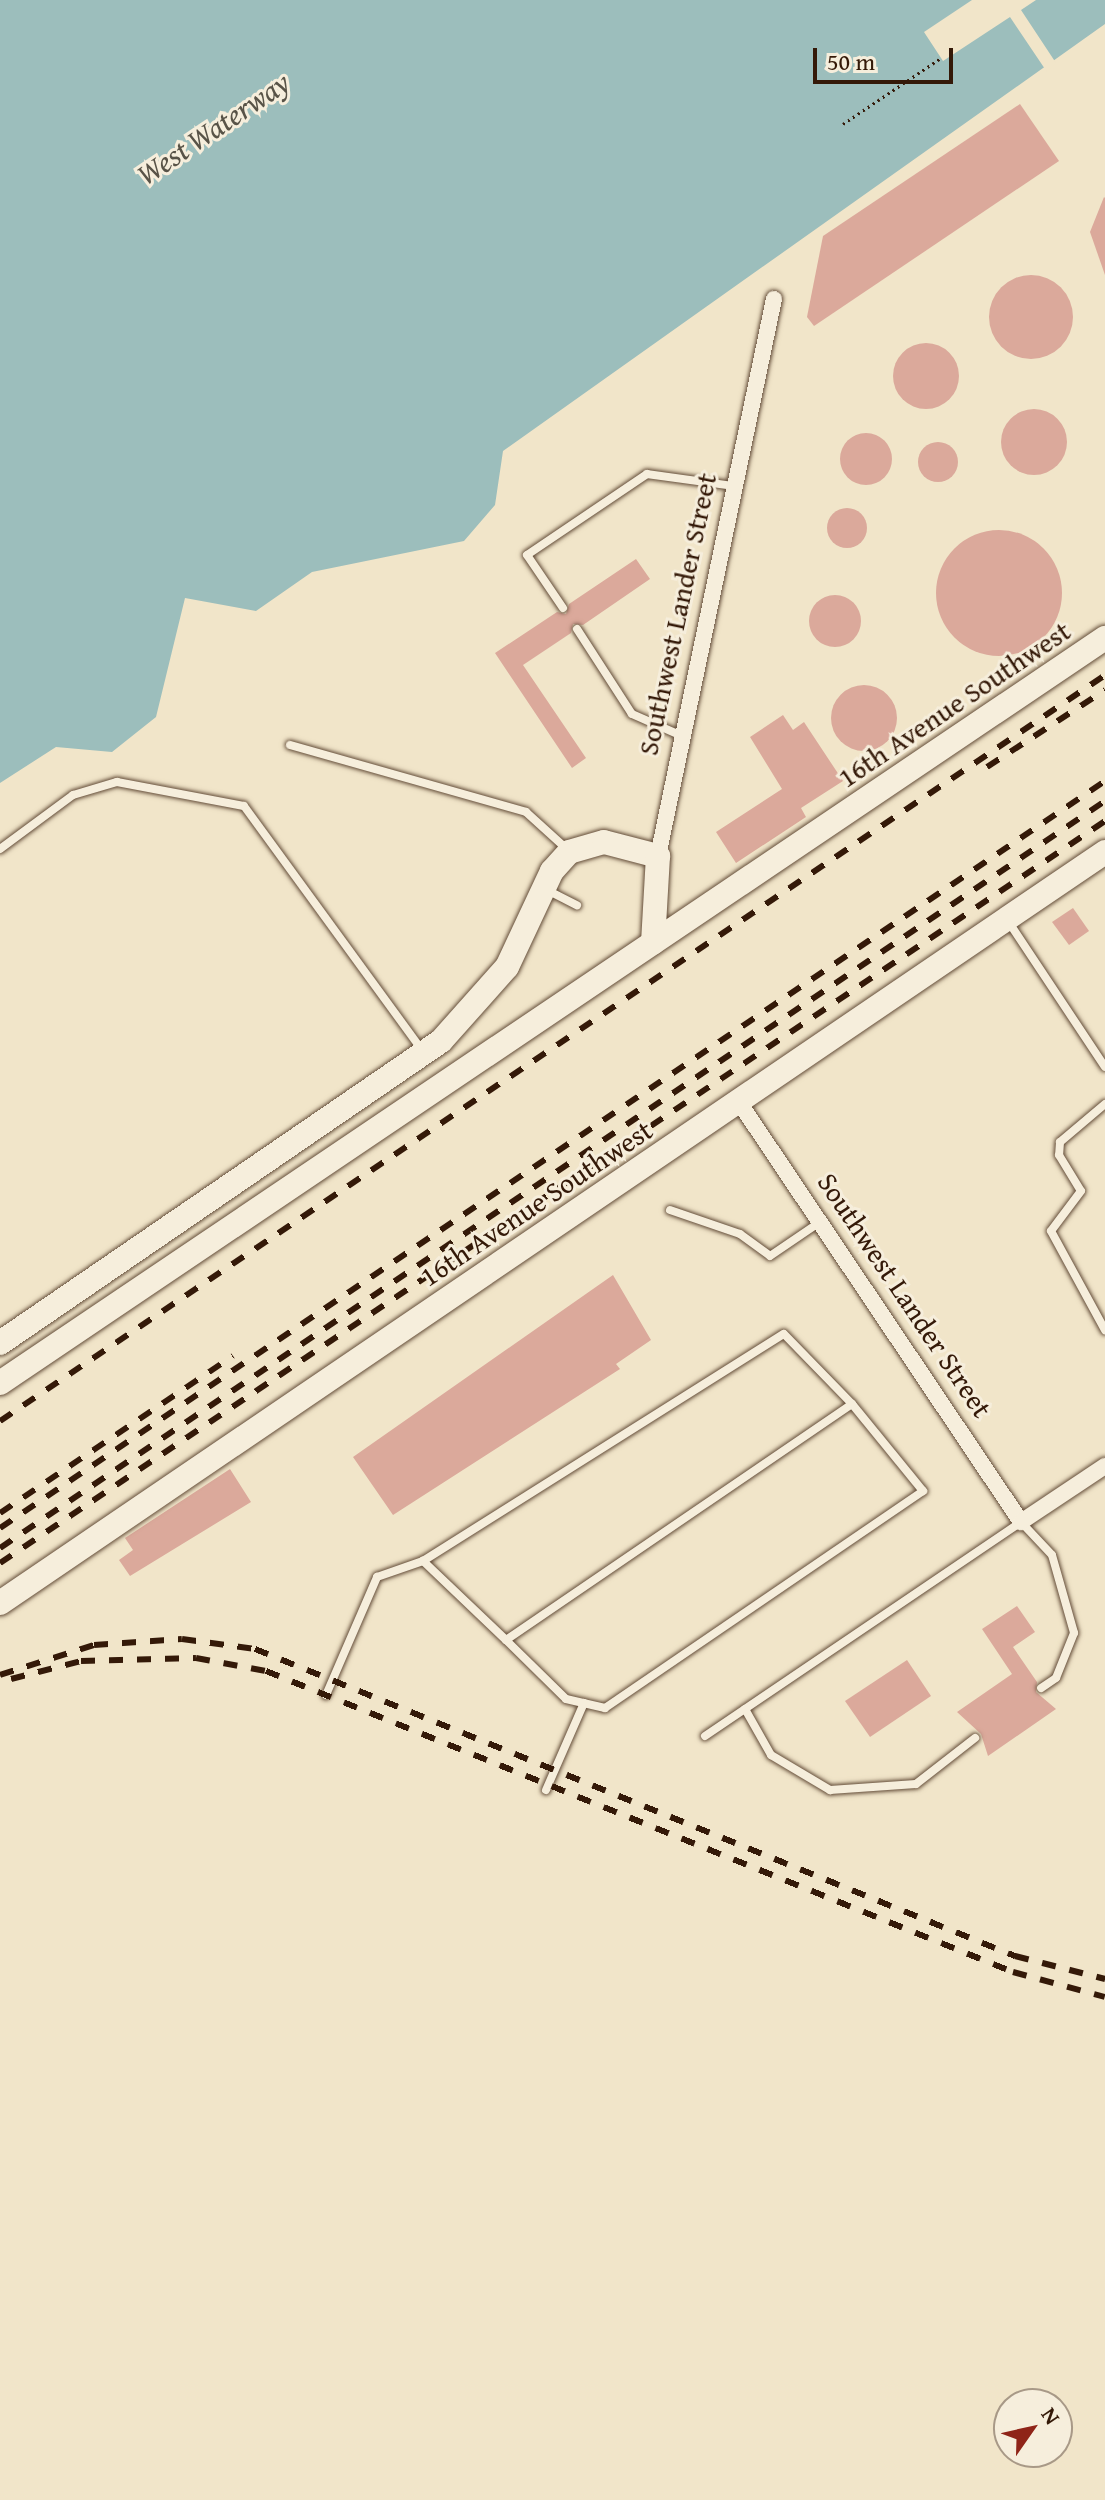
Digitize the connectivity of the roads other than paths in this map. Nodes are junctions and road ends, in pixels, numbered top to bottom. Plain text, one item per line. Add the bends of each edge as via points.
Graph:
1 (774, 299) dead end
2 (734, 486) junction
3 (563, 608) dead end
4 (577, 629) dead end
5 (1105, 638) edge
6 (682, 736) junction
7 (290, 745) dead end
8 (0, 849) edge
9 (569, 852) junction
10 (1105, 852) edge
11 (658, 856) junction
12 (544, 889) junction
13 (577, 905) dead end
14 (1007, 919) junction
15 (653, 943) junction
16 (425, 1053) junction
17 (1105, 1067) edge
18 (739, 1102) junction
19 (1105, 1104) edge
20 (670, 1210) dead end
21 (821, 1222) junction
22 (1105, 1330) edge
23 (0, 1343) edge
24 (0, 1383) edge
25 (852, 1404) junction
26 (1105, 1466) edge
27 (1021, 1522) junction
28 (423, 1561) junction
29 (0, 1603) edge
30 (506, 1640) junction
31 (1041, 1688) dead end
32 (326, 1695) dead end
33 (584, 1703) junction
34 (745, 1709) junction
35 (705, 1736) dead end
36 (975, 1738) dead end
37 (546, 1790) dead end

1 - 2 street, Southwest Lander Street
2 - 3 lane via 647,474 527,555
2 - 6 street, Southwest Lander Street
4 - 6 lane via 632,714
5 - 15 street, 16th Avenue Southwest
6 - 11 street, Southwest Lander Street
7 - 9 lane via 526,812
8 - 16 lane via 73,795 117,782 244,806
9 - 11 street via 604,842
9 - 12 street
10 - 14 street, 16th Avenue Southwest
11 - 15 street, Southwest Lander Street
12 - 13 lane
12 - 16 street via 507,967 480,1004
14 - 17 lane
14 - 18 street, 16th Avenue Southwest
15 - 24 street, 16th Avenue Southwest
16 - 23 street
18 - 21 street, Southwest Lander Street
18 - 29 street, 16th Avenue Southwest
19 - 22 lane via 1060,1142 1059,1155 1081,1191 1051,1231
20 - 21 lane via 740,1234 770,1256
21 - 27 street, Southwest Lander Street
25 - 28 lane via 784,1334
25 - 30 lane
25 - 33 lane via 923,1491 605,1708
26 - 27 street
27 - 31 lane via 1052,1555 1064,1580 1074,1633 1056,1678
27 - 34 lane
28 - 30 lane
28 - 32 lane via 377,1577
30 - 33 lane via 566,1699
33 - 37 lane
34 - 35 lane
34 - 36 lane via 771,1755 830,1790 916,1784

